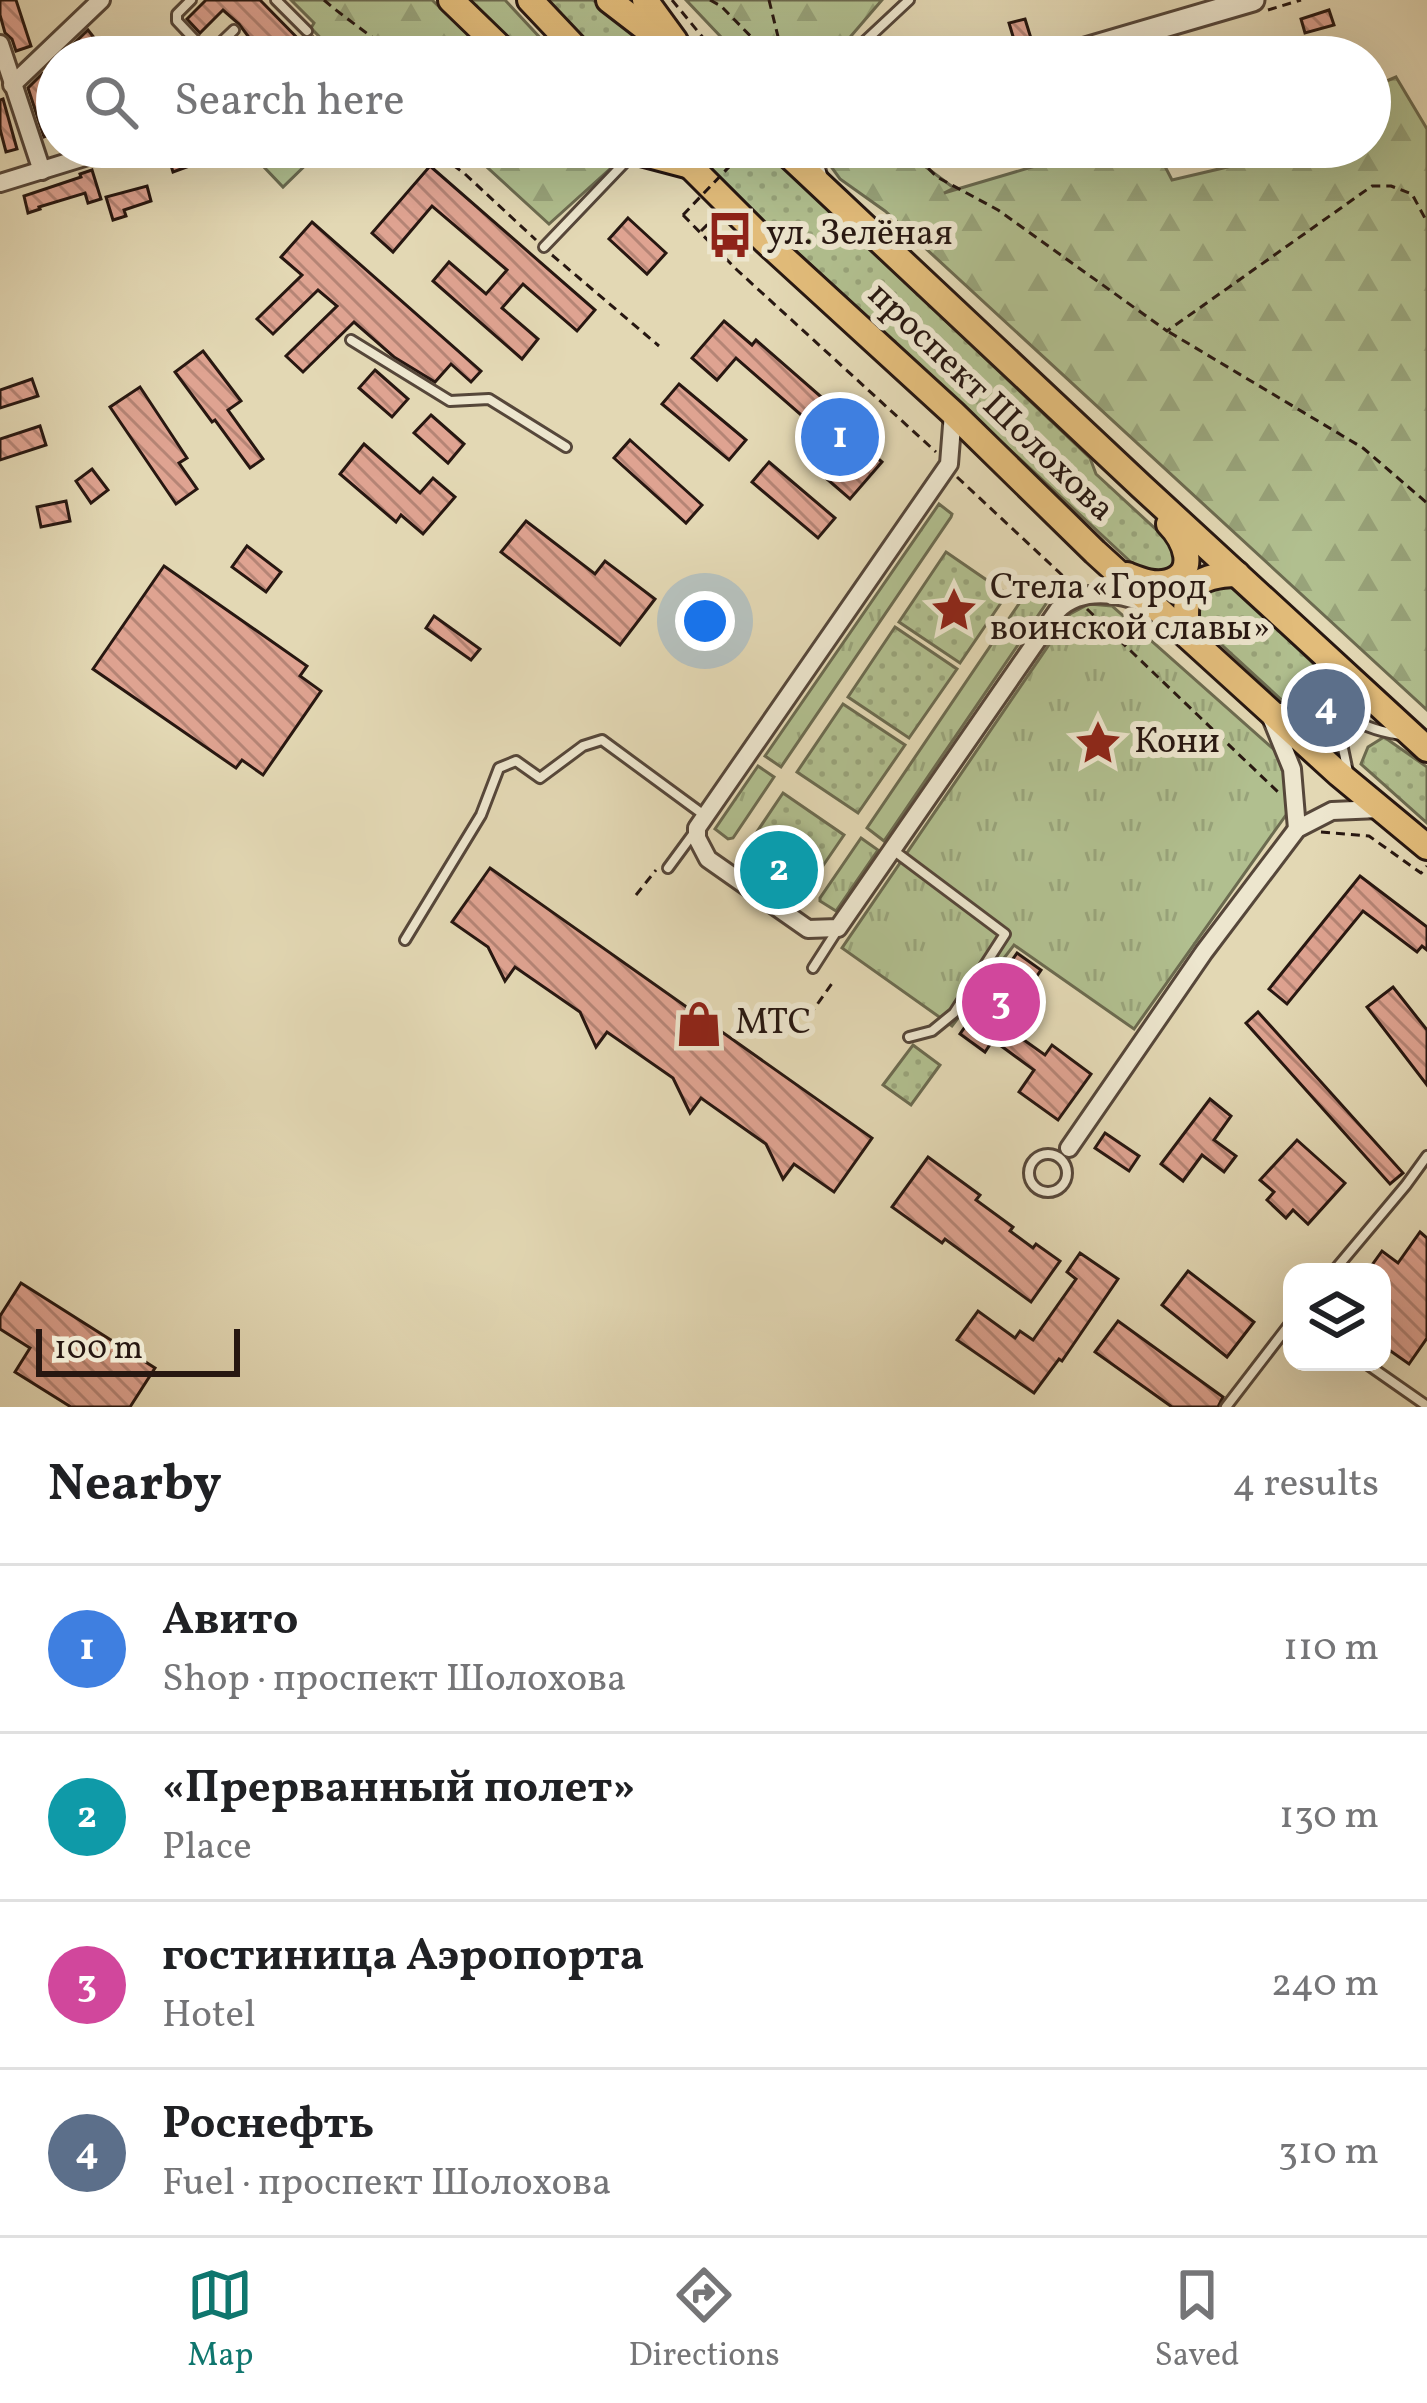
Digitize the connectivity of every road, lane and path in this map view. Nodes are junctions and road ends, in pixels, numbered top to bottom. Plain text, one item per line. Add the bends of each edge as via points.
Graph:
1 (101, 0) edge
2 (191, 0) edge
3 (276, 0) edge
4 (324, 0) edge
5 (451, 0) edge
6 (530, 0) edge
7 (609, 0) edge
8 (644, 0) edge
9 (672, 0) edge
10 (710, 0) edge
11 (769, 0) edge
12 (909, 0) edge
13 (1253, 0) edge
14 (234, 29) dead end
15 (307, 31) joint
16 (64, 36) edge
17 (191, 36) edge
18 (228, 36) edge
19 (312, 36) edge
20 (373, 36) edge
21 (488, 36) edge
22 (564, 36) edge
23 (657, 36) edge
24 (670, 36) edge
25 (702, 36) edge
26 (750, 36) edge
27 (778, 36) edge
28 (870, 36) edge
29 (1130, 36) edge
30 (0, 44) edge
31 (36, 63) edge
32 (13, 85) junction
33 (36, 153) edge
34 (41, 168) edge
35 (51, 168) edge
36 (611, 168) edge
37 (692, 168) edge
38 (728, 168) edge
39 (802, 168) edge
40 (813, 168) edge
41 (929, 168) edge
42 (42, 171) junction
43 (817, 182) junction
44 (0, 183) edge
45 (1427, 222) edge
46 (544, 247) dead end
47 (1167, 331) junction
48 (351, 340) dead end
49 (953, 413) junction
50 (566, 447) dead end
51 (949, 464) junction
52 (1142, 487) junction
53 (1427, 488) edge
54 (1419, 496) junction
55 (1427, 502) edge
56 (1119, 573) junction
57 (1237, 574) junction
58 (1074, 597) junction
59 (1160, 610) junction
60 (1188, 635) junction
61 (1266, 708) junction
62 (1421, 743) edge
63 (1380, 809) junction
64 (1301, 820) junction
65 (701, 822) junction
66 (1427, 847) edge
67 (892, 850) junction
68 (664, 866) joint
69 (1427, 866) edge
70 (636, 896) dead end
71 (838, 928) junction
72 (405, 940) dead end
73 (813, 968) dead end
74 (832, 982) dead end
75 (809, 1016) dead end
76 (909, 1037) dead end
77 (1065, 1154) junction
78 (1427, 1156) edge
79 (1341, 1263) edge
80 (1283, 1333) edge
81 (1377, 1371) edge
82 (1427, 1406) edge
83 (1226, 1407) edge

1 - 16 street
2 - 17 lane via 177,21
3 - 15 lane
4 - 20 path
5 - 21 main road
6 - 22 main road
7 - 23 main road
8 - 24 main road
9 - 25 path
10 - 26 path
11 - 27 path
12 - 28 lane
13 - 29 street
14 - 18 lane
15 - 19 path
30 - 32 street
31 - 32 street
32 - 33 street
34 - 42 street
35 - 42 street
36 - 46 lane
37 - 49 main road, проспект Шолохова
38 - 51 path, bridge via 683,215
39 - 43 main road, проспект Шолохова
40 - 43 street
41 - 47 path
42 - 44 street
43 - 52 main road, проспект Шолохова
45 - 47 path via 1412,194 1372,186
47 - 54 path via 1363,448
48 - 50 lane via 450,401 489,399
49 - 51 street
49 - 56 main road, проспект Шолохова
51 - 58 path via 1062,575
51 - 65 street
52 - 56 main road via 1188,555 1182,574 1169,582
52 - 57 main road, проспект Шолохова
53 - 54 path
54 - 55 path
56 - 59 main road, проспект Шолохова
57 - 60 main road via 1192,586
57 - 62 main road, проспект Шолохова
58 - 59 street via 1132,598
58 - 64 path
58 - 67 street
59 - 60 main road, проспект Шолохова
60 - 61 main road, проспект Шолохова
61 - 63 main road, проспект Шолохова
61 - 64 street via 1292,769
63 - 64 street
63 - 66 main road, проспект Шолохова
64 - 69 path via 1323,833 1369,836 1420,873
64 - 77 street
65 - 68 lane
65 - 71 street via 697,838 708,859 808,929
65 - 72 lane via 602,740 540,778 516,761 499,768 481,815
67 - 71 street
67 - 76 lane via 1005,934 953,1013
68 - 70 path
71 - 73 lane
74 - 75 path
77 - 77 lane via 1035,1159 1034,1186 1061,1187
78 - 79 lane
80 - 83 lane
81 - 82 lane

